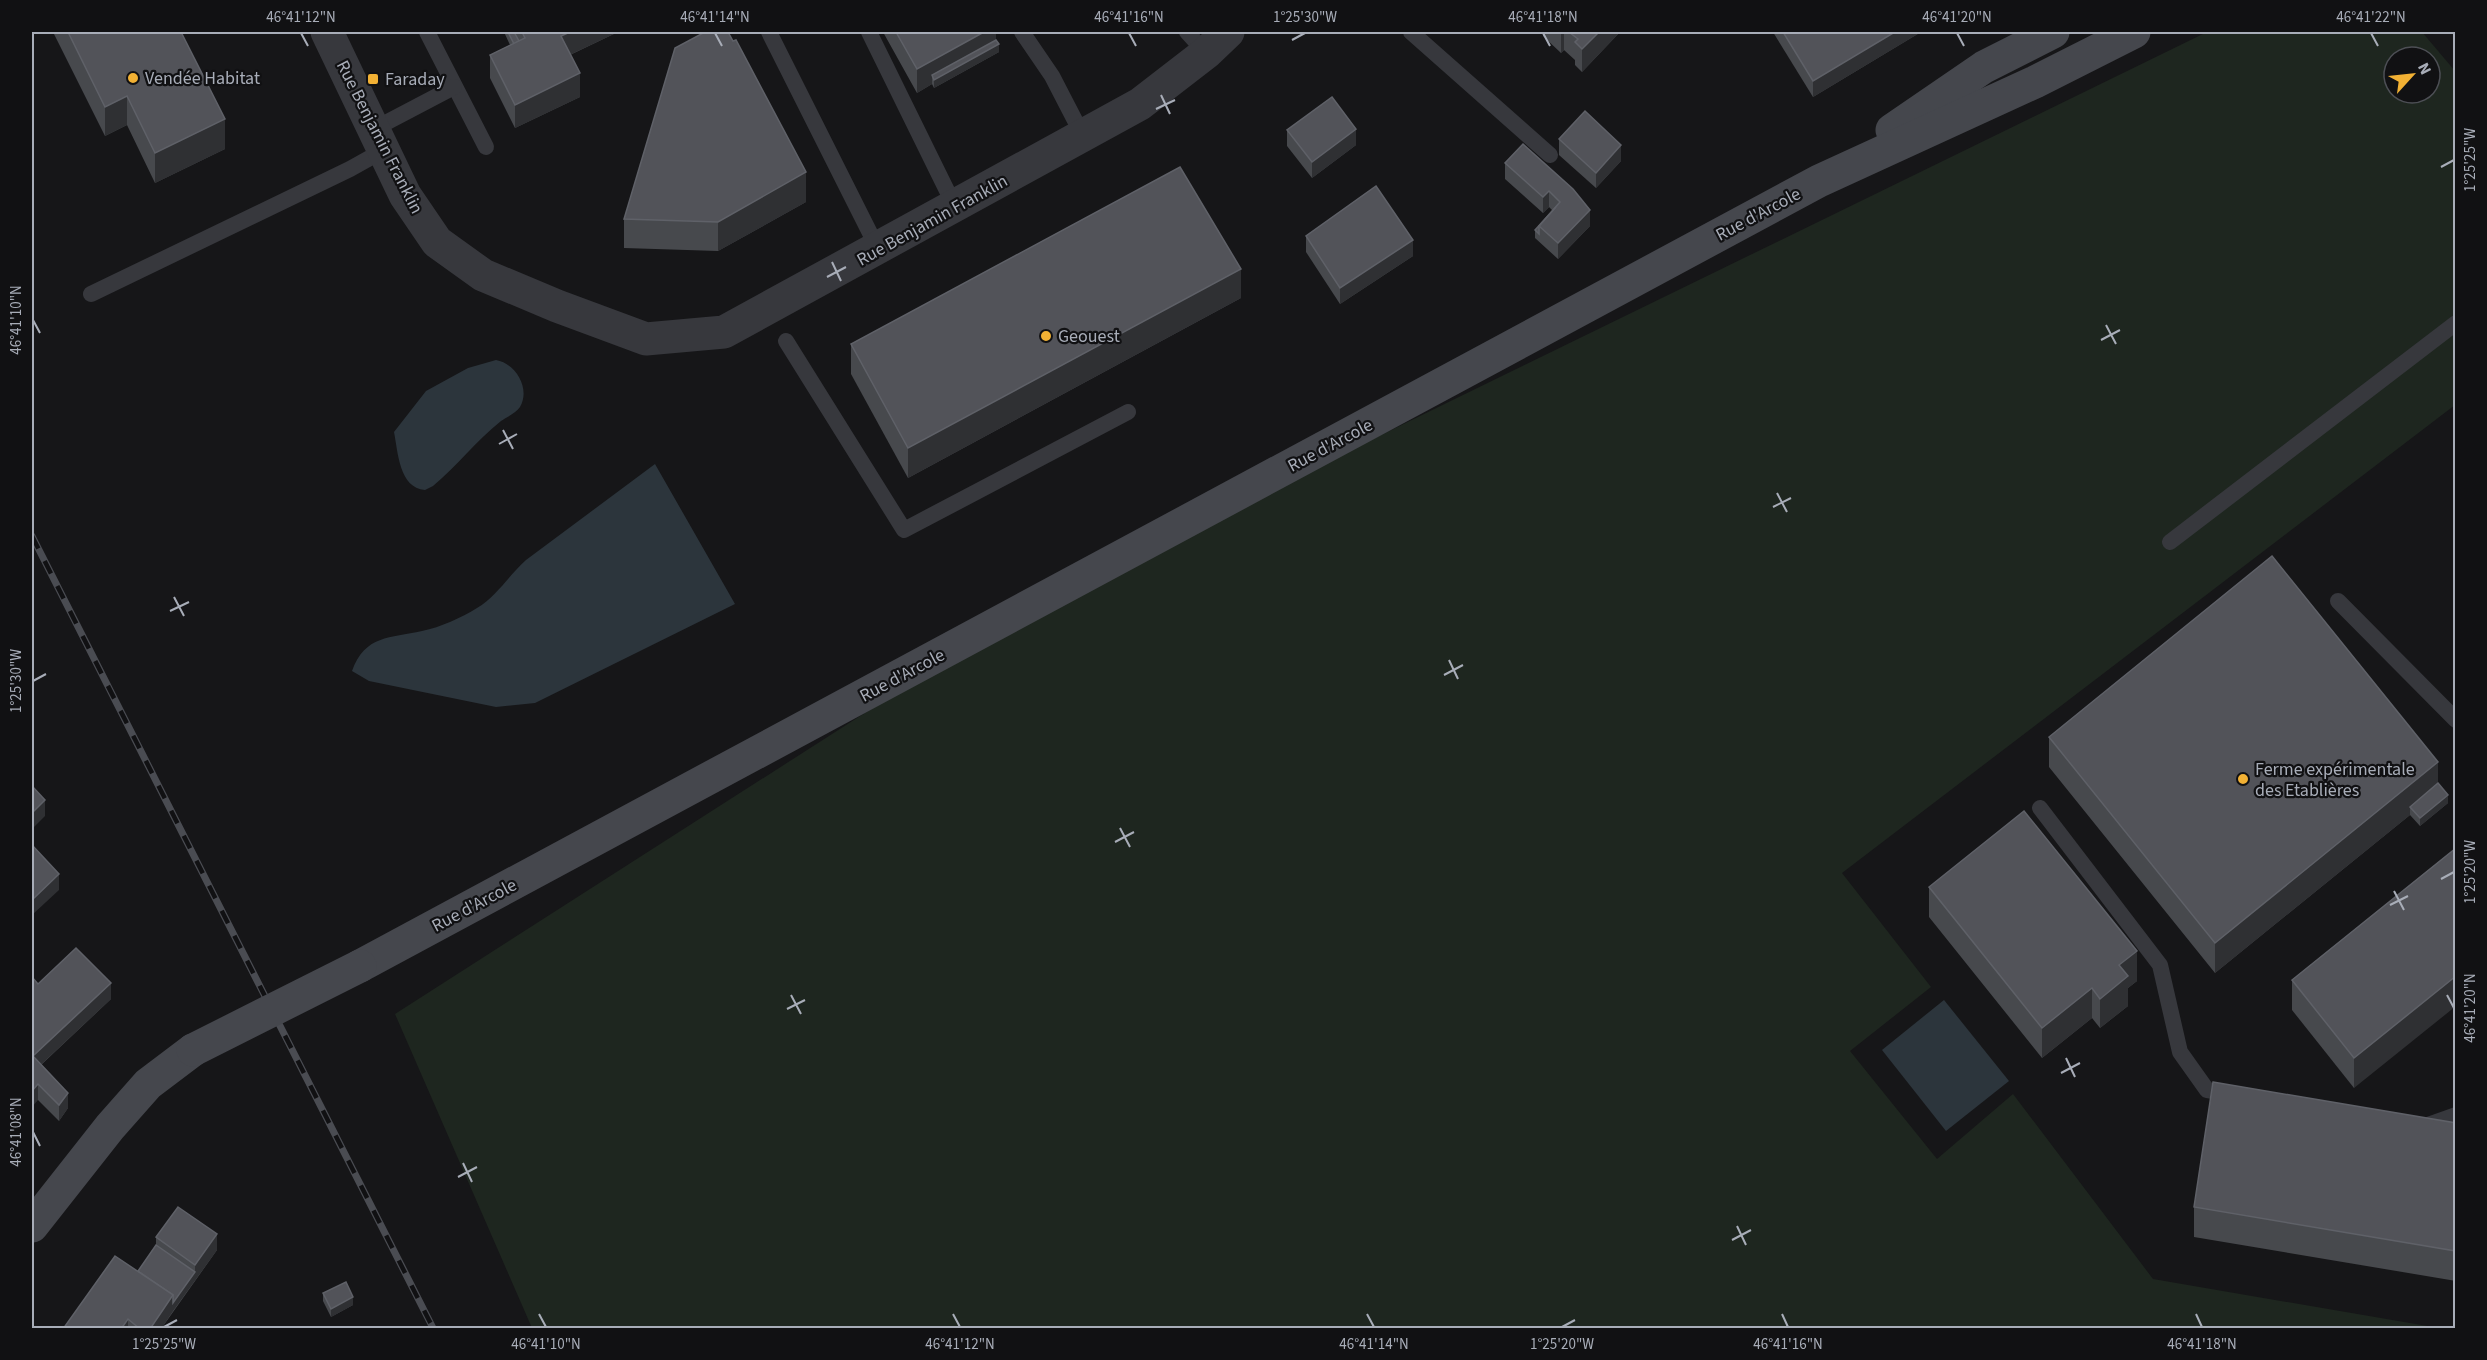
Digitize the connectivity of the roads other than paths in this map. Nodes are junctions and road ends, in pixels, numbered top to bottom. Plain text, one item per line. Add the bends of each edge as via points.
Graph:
1 (327, 32) edge
2 (427, 32) edge
3 (769, 32) edge
4 (869, 32) edge
5 (1022, 32) edge
6 (1411, 32) edge
7 (2053, 32) edge
8 (2134, 32) edge
9 (1207, 39) edge
10 (454, 87) junction
11 (1083, 136) junction
12 (379, 140) junction
13 (486, 147) dead end
14 (1550, 155) dead end
15 (1819, 181) junction
16 (955, 207) junction
17 (878, 249) junction
18 (91, 294) dead end
19 (2456, 323) edge
20 (786, 341) dead end
21 (1128, 412) dead end
22 (2170, 542) dead end
23 (2338, 602) dead end
24 (2456, 720) edge
25 (2040, 808) dead end
26 (2253, 1097) edge
27 (2456, 1114) edge
28 (2402, 1122) edge
29 (32, 1226) edge

1 - 12 street, Rue Benjamin Franklin
2 - 10 lane
3 - 17 lane
4 - 16 lane
5 - 11 lane via 1052,76
6 - 14 lane
7 - 15 main road, Rue d'Arcole via 1984,67
8 - 15 main road, Rue d'Arcole
9 - 11 street, Rue Benjamin Franklin via 1140,104
10 - 12 lane
10 - 13 lane
11 - 16 street, Rue Benjamin Franklin
12 - 17 street, Rue Benjamin Franklin via 405,195 437,242 483,275 646,339 724,332
12 - 18 lane via 350,170
15 - 29 main road, Rue d'Arcole, bridge via 360,966 193,1050 148,1084
16 - 17 street, Rue Benjamin Franklin
19 - 22 lane
20 - 21 lane via 904,530
23 - 24 lane
25 - 26 lane via 2160,965 2180,1052 2207,1090
27 - 28 lane via 2425,1126

